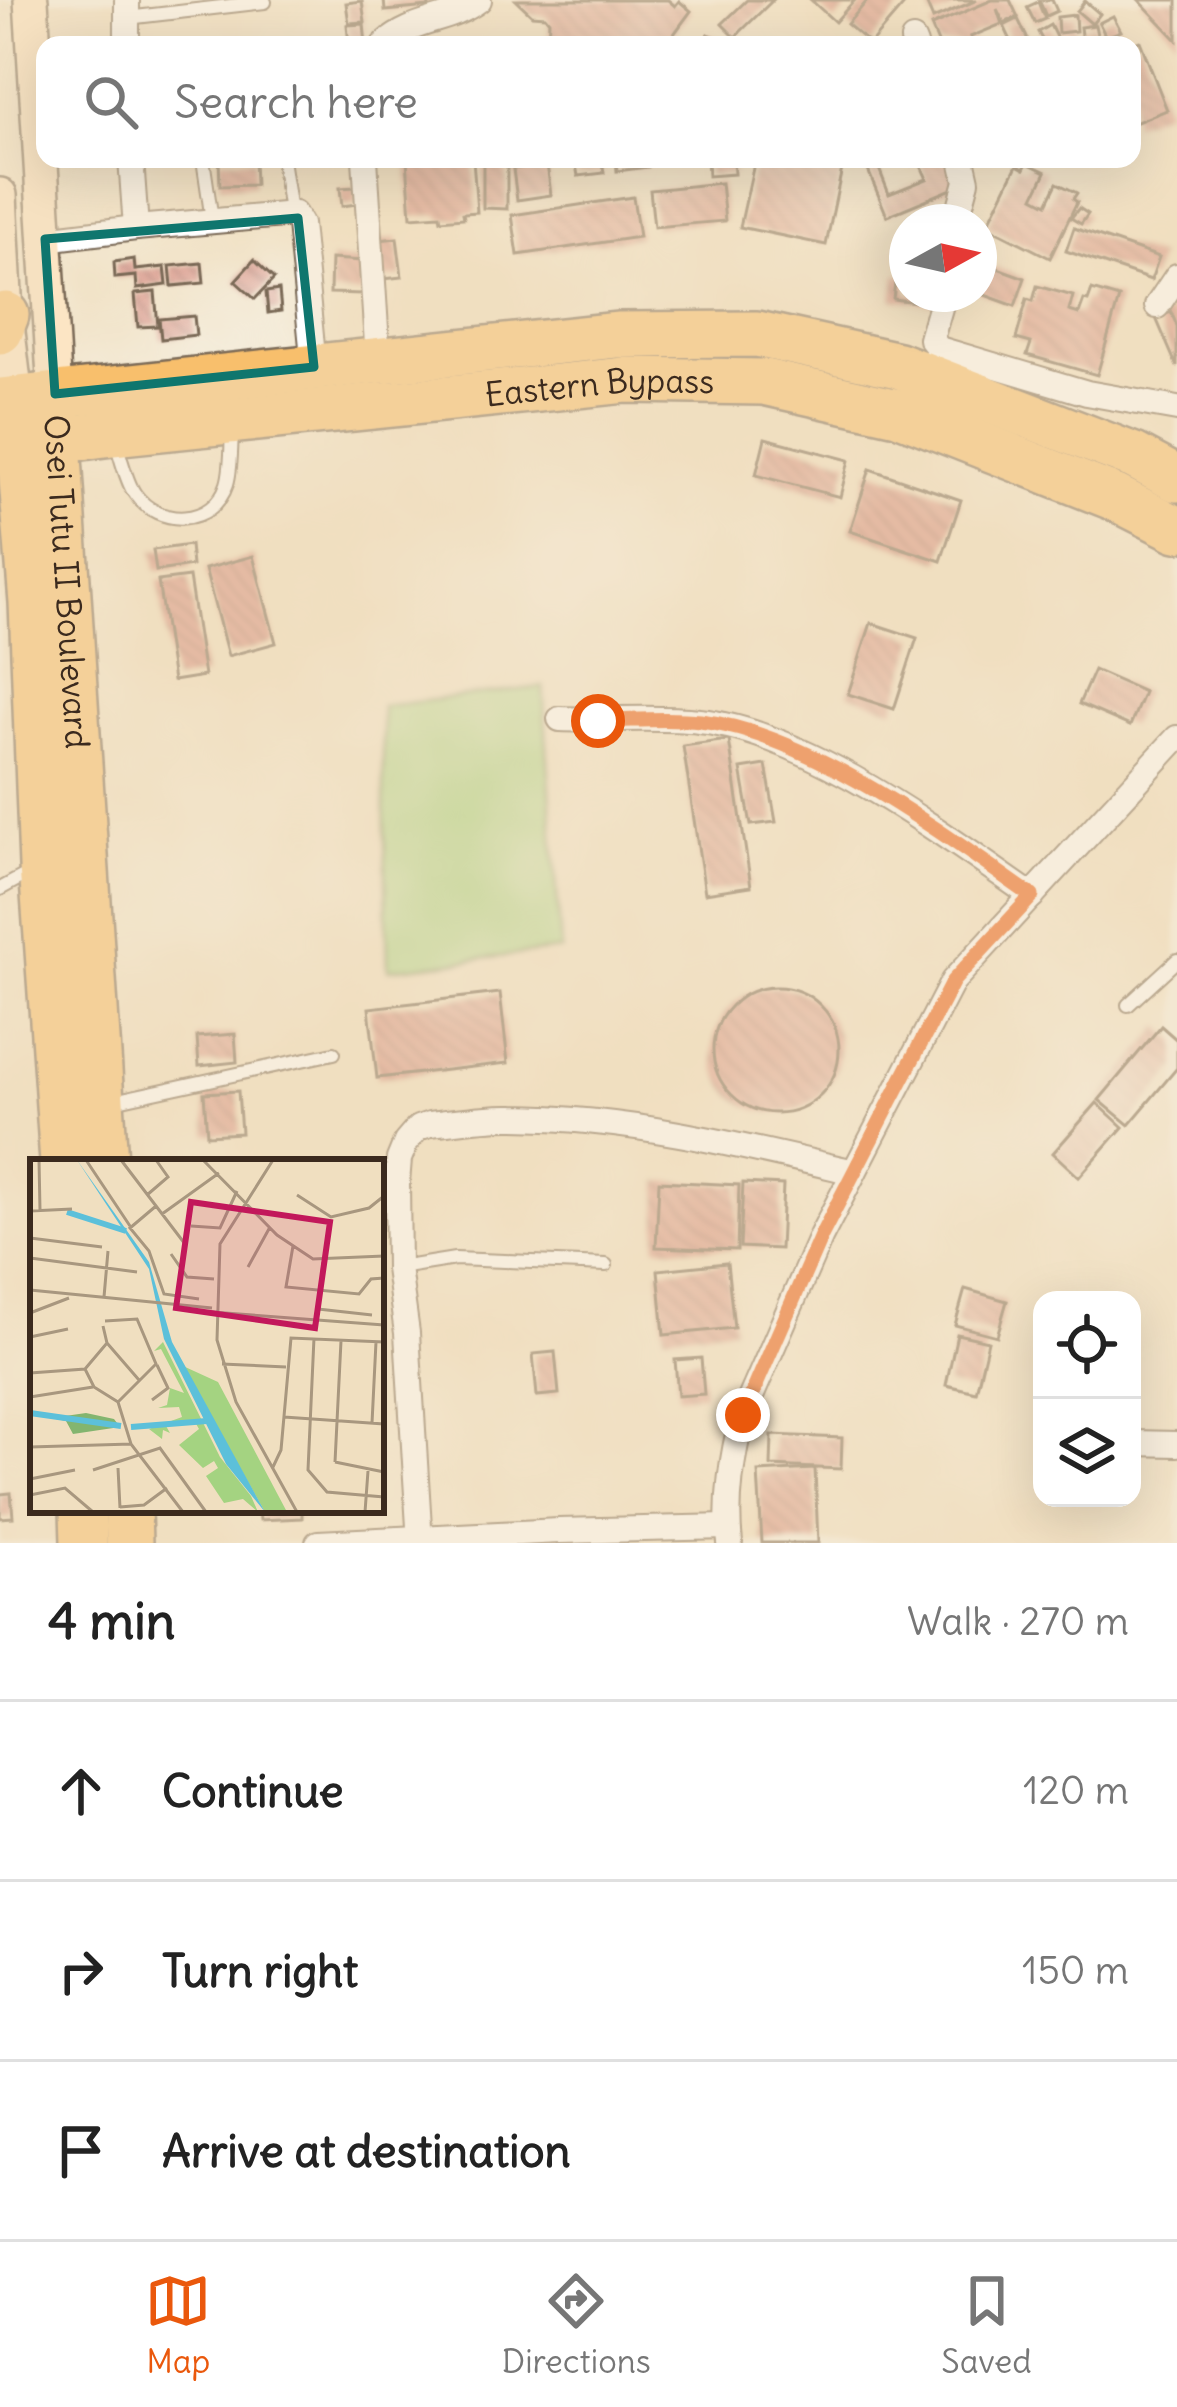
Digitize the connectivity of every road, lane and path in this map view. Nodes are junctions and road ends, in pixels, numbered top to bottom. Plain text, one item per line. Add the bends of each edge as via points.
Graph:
1 (31, 0) edge
2 (479, 0) edge
3 (265, 2) edge
4 (127, 9) edge
5 (397, 36) edge
6 (36, 85) edge
7 (41, 168) edge
8 (132, 168) edge
9 (204, 168) edge
10 (283, 168) edge
11 (365, 168) edge
12 (964, 168) edge
13 (0, 195) edge
14 (961, 204) edge
15 (290, 212) junction
16 (212, 220) junction
17 (136, 228) junction
18 (45, 239) junction
19 (1177, 276) edge
20 (1157, 306) dead end
21 (939, 312) edge
22 (3, 323) edge
23 (378, 360) junction
24 (314, 367) junction
25 (1177, 409) edge
26 (233, 420) junction
27 (25, 421) edge
28 (112, 433) junction
29 (1177, 479) edge
30 (1177, 529) edge
31 (0, 535) edge
32 (32, 602) junction
33 (560, 719) dead end
34 (1177, 739) edge
35 (42, 866) junction
36 (0, 889) edge
37 (1032, 896) junction
38 (1177, 960) edge
39 (1128, 1005) dead end
40 (334, 1053) dead end
41 (100, 1104) junction
42 (63, 1159) edge
43 (105, 1159) edge
44 (854, 1172) junction
45 (606, 1265) dead end
46 (398, 1268) junction
47 (1141, 1443) edge
48 (1177, 1444) edge
49 (83, 1513) edge
50 (128, 1513) edge
51 (729, 1535) edge
52 (420, 1540) edge
53 (84, 1543) edge
54 (129, 1543) edge
55 (318, 1543) edge

1 - 6 main road, Osei Tutu II Boulevard
2 - 5 street
3 - 4 lane
7 - 18 main road, Osei Tutu II Boulevard
8 - 17 street
9 - 16 lane
10 - 15 lane
11 - 23 street
12 - 14 street
13 - 22 main road, Osei Tutu II Boulevard
15 - 16 street
15 - 24 street via 300,224
16 - 17 street
17 - 18 street
18 - 27 main road, Osei Tutu II Boulevard
19 - 20 street
21 - 25 street via 931,339 939,349 1087,393
22 - 27 main road, Osei Tutu II Boulevard
23 - 24 highway, Eastern Bypass
23 - 29 highway, Eastern Bypass via 617,335 757,334 898,365
24 - 27 highway, Eastern Bypass
26 - 28 highway, Eastern Bypass
26 - 28 lane via 226,486 210,509 178,520 134,494
26 - 30 highway, Eastern Bypass via 626,380 764,382 898,412
27 - 28 highway, Eastern Bypass
27 - 32 highway, Osei Tutu II Boulevard
27 - 41 highway, Osei Tutu II Boulevard via 80,756
31 - 32 highway
32 - 35 highway, Osei Tutu II Boulevard
33 - 37 street via 698,720 750,731 865,786
34 - 37 street
35 - 36 lane
35 - 42 highway, Osei Tutu II Boulevard
37 - 44 street via 953,981
38 - 39 lane
40 - 41 lane
41 - 43 highway, Osei Tutu II Boulevard
44 - 46 street via 592,1121 509,1116 430,1124 418,1128 399,1159
44 - 51 street via 743,1415
45 - 46 lane via 455,1259
46 - 52 street
47 - 48 street
49 - 53 highway
50 - 54 highway
51 - 52 street
52 - 55 street

